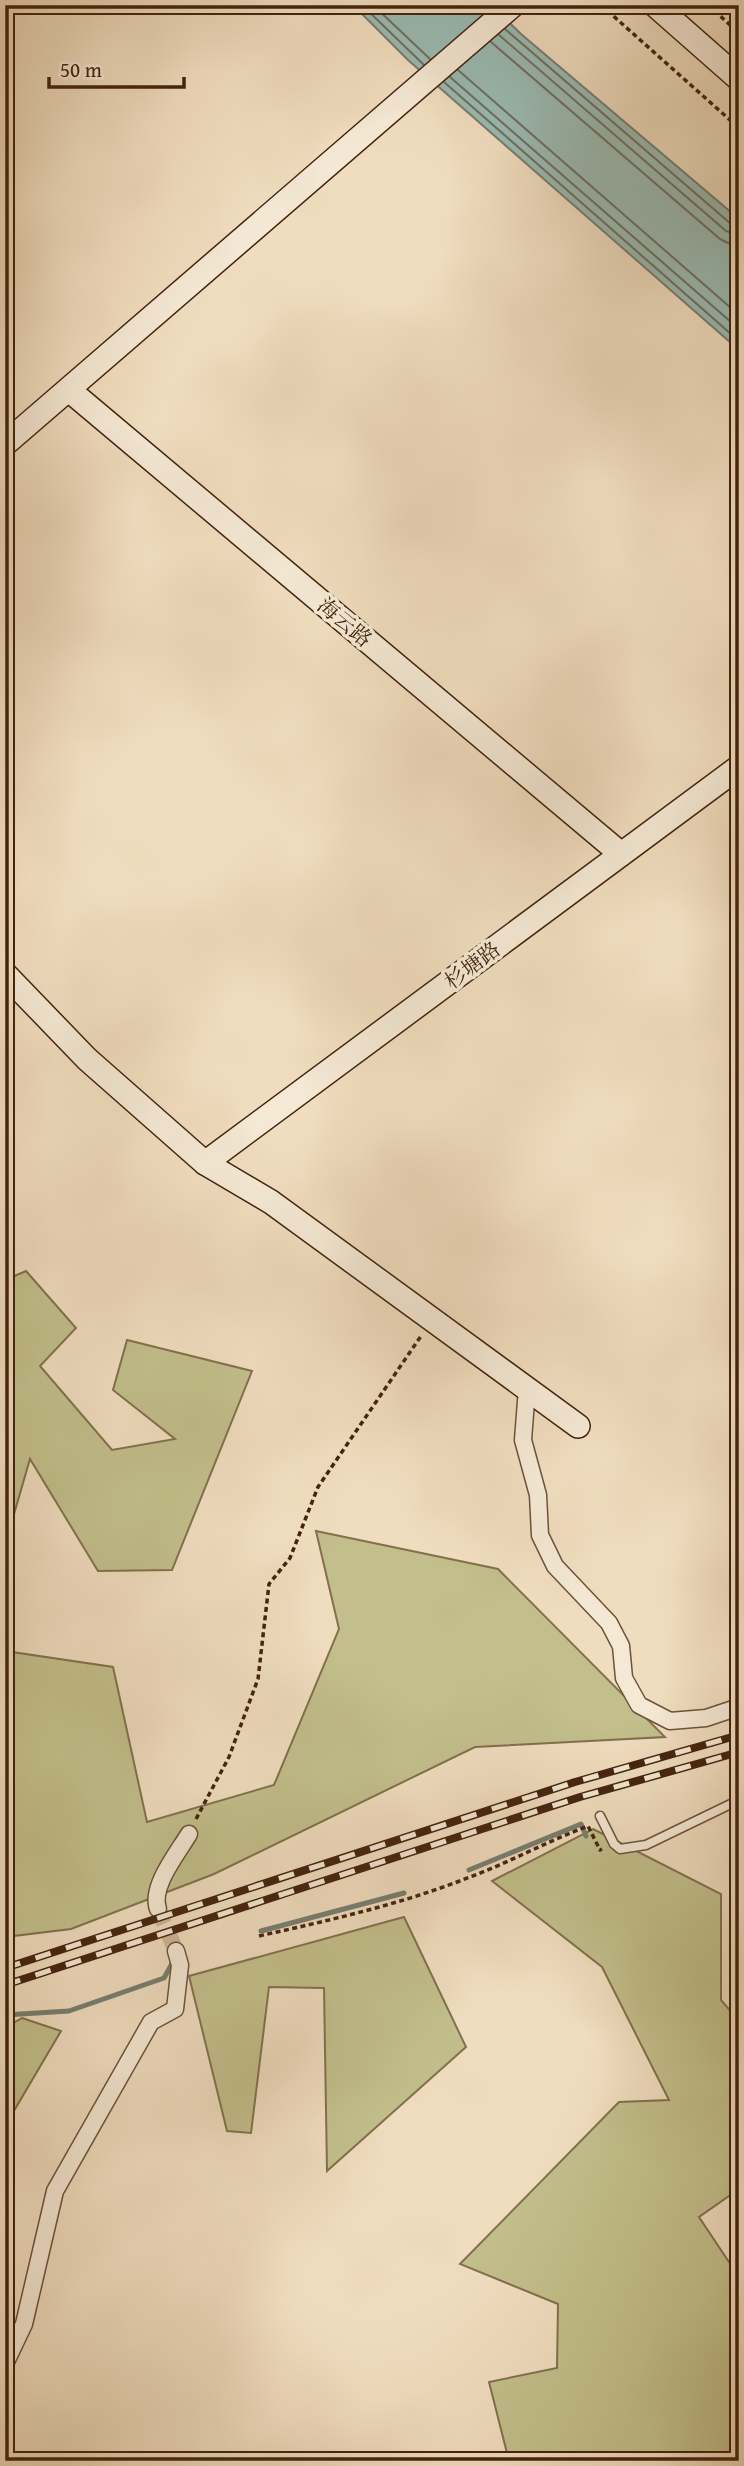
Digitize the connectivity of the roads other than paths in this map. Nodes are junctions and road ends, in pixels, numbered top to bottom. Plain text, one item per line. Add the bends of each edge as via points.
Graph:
1 (513, 5) edge
2 (655, 5) edge
3 (739, 79) edge
4 (69, 390) junction
5 (5, 444) edge
6 (739, 767) edge
7 (621, 855) junction
8 (5, 974) edge
9 (205, 1163) junction
10 (527, 1388) junction
11 (578, 1426) dead end
12 (739, 1707) edge
13 (739, 1800) edge
14 (600, 1816) dead end
15 (189, 1834) road end
16 (159, 1909) tunnel mouth
17 (176, 1951) tunnel mouth
18 (5, 2364) edge

1 - 4 street
2 - 3 street
4 - 5 street
4 - 7 street, 海云路
6 - 7 street, 杉塘路
7 - 9 street, 杉塘路
8 - 9 street via 87,1059
9 - 10 street via 271,1202
10 - 11 street
10 - 12 street via 523,1440 538,1495 540,1535 555,1566 609,1623 621,1646 624,1678 639,1705 670,1721
13 - 14 lane via 646,1845 620,1849
15 - 16 street via 157,1889
17 - 18 street via 180,1965 175,2009 151,2022 55,2191 24,2324

